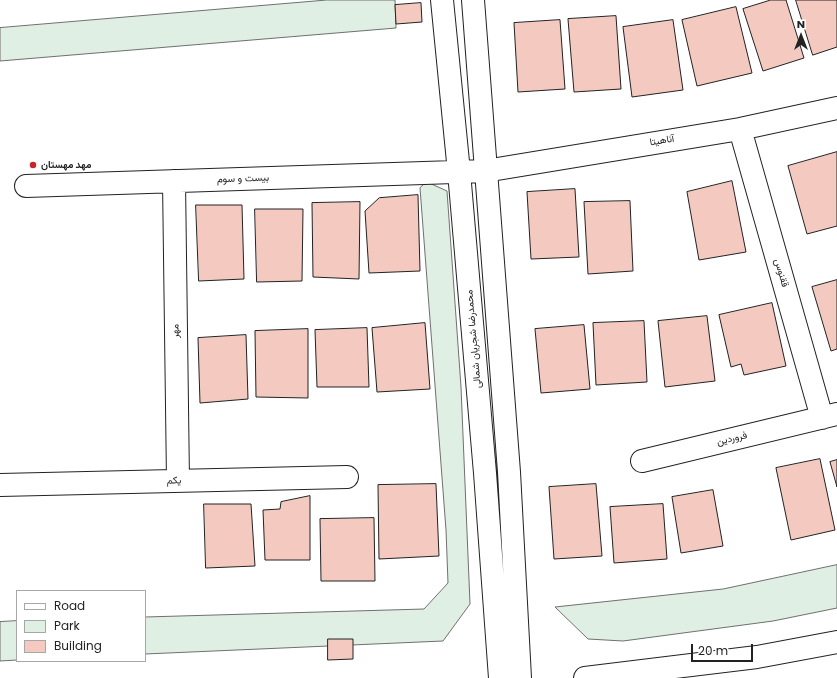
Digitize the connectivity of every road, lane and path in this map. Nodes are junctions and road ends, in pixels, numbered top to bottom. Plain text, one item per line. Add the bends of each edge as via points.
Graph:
1 (442, 0) edge
2 (473, 0) edge
3 (837, 108) edge
4 (740, 129) junction
5 (485, 171) junction
6 (460, 172) junction
7 (174, 181) junction
8 (26, 186) dead end
9 (829, 416) edge
10 (642, 461) dead end
11 (347, 477) dead end
12 (178, 481) junction
13 (0, 485) edge
14 (837, 642) edge
15 (500, 678) edge
16 (520, 678) edge
17 (585, 678) edge

1 - 6 street, محمدرضا شجریان شمالی
2 - 5 street
3 - 4 street, آناهیتا
4 - 5 street, آناهیتا
4 - 9 street, ققنوس
5 - 6 street, آناهیتا
5 - 16 street via 509,472
6 - 7 street, بیست و سوم
6 - 15 street, محمدرضا شجریان شمالی
7 - 8 street, بیست و سوم
7 - 12 street, مهر
9 - 10 street, فروردین
11 - 12 street, یکم
12 - 13 street, یکم
14 - 17 street via 757,657

